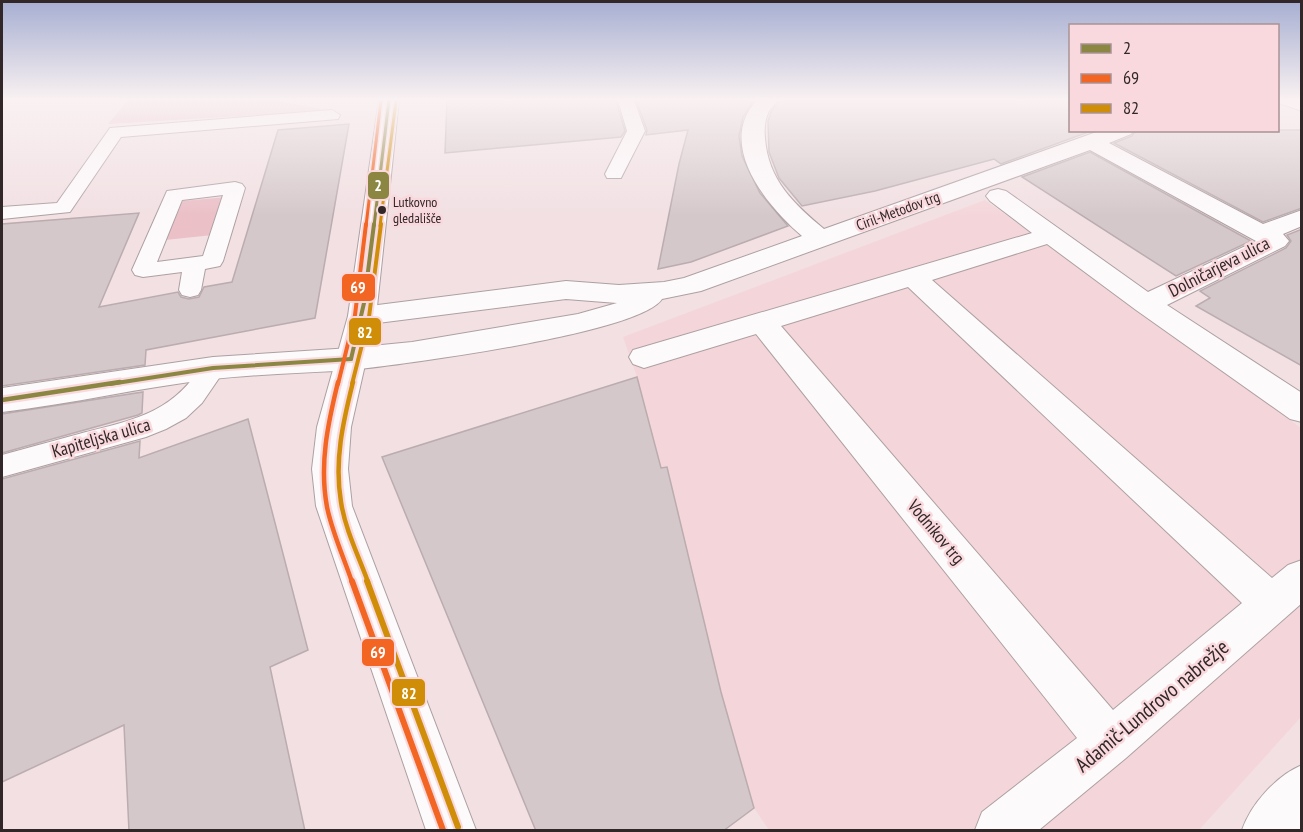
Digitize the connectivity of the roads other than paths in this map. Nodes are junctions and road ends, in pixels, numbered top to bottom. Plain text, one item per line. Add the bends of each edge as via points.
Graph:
1 (111, 139) edge
2 (384, 139) edge
3 (632, 139) edge
4 (756, 139) edge
5 (1100, 139) edge
6 (1092, 142) junction
7 (614, 174) dead end
8 (987, 185) junction
9 (2, 213) edge
10 (1302, 217) edge
11 (1262, 234) junction
12 (1051, 235) junction
13 (820, 239) junction
14 (195, 264) junction
15 (912, 276) junction
16 (673, 289) junction
17 (189, 290) dead end
18 (1146, 304) junction
19 (362, 316) junction
20 (762, 322) junction
21 (644, 357) dead end
22 (351, 359) junction
23 (213, 368) junction
24 (2, 400) edge
25 (1302, 410) edge
26 (2, 466) edge
27 (1287, 591) edge
28 (1110, 742) junction
29 (1302, 789) edge
30 (451, 831) edge
31 (1000, 831) edge
32 (1267, 831) edge

1 - 9 lane via 63,208
2 - 19 street
3 - 7 lane
4 - 13 street via 763,176 771,192
5 - 6 street, Ciril-Metodov trg
6 - 8 street, Ciril-Metodov trg
6 - 11 street
8 - 12 street
8 - 13 street, Ciril-Metodov trg
10 - 11 street, Dolničarjeva ulica
11 - 18 street, Dolničarjeva ulica via 1276,241
12 - 15 street
12 - 18 street
13 - 16 street, Ciril-Metodov trg
14 - 14 lane via 212,261 235,188 174,195 143,270
14 - 17 lane
15 - 20 street
15 - 27 street
16 - 19 street, Ciril-Metodov trg via 616,294 566,290
16 - 22 street, Ciril-Metodov trg via 621,312 578,324
18 - 25 street
19 - 22 street
20 - 21 street
20 - 28 street, Vodnikov trg
22 - 23 street, Ciril-Metodov trg
22 - 30 street via 334,427 330,468 334,506
23 - 24 street, Ciril-Metodov trg
23 - 26 lane, Kapiteljska ulica via 196,395 168,418 146,428
27 - 28 street, Adamič-Lundrovo nabrežje
28 - 31 street, Adamič-Lundrovo nabrežje
29 - 32 street

